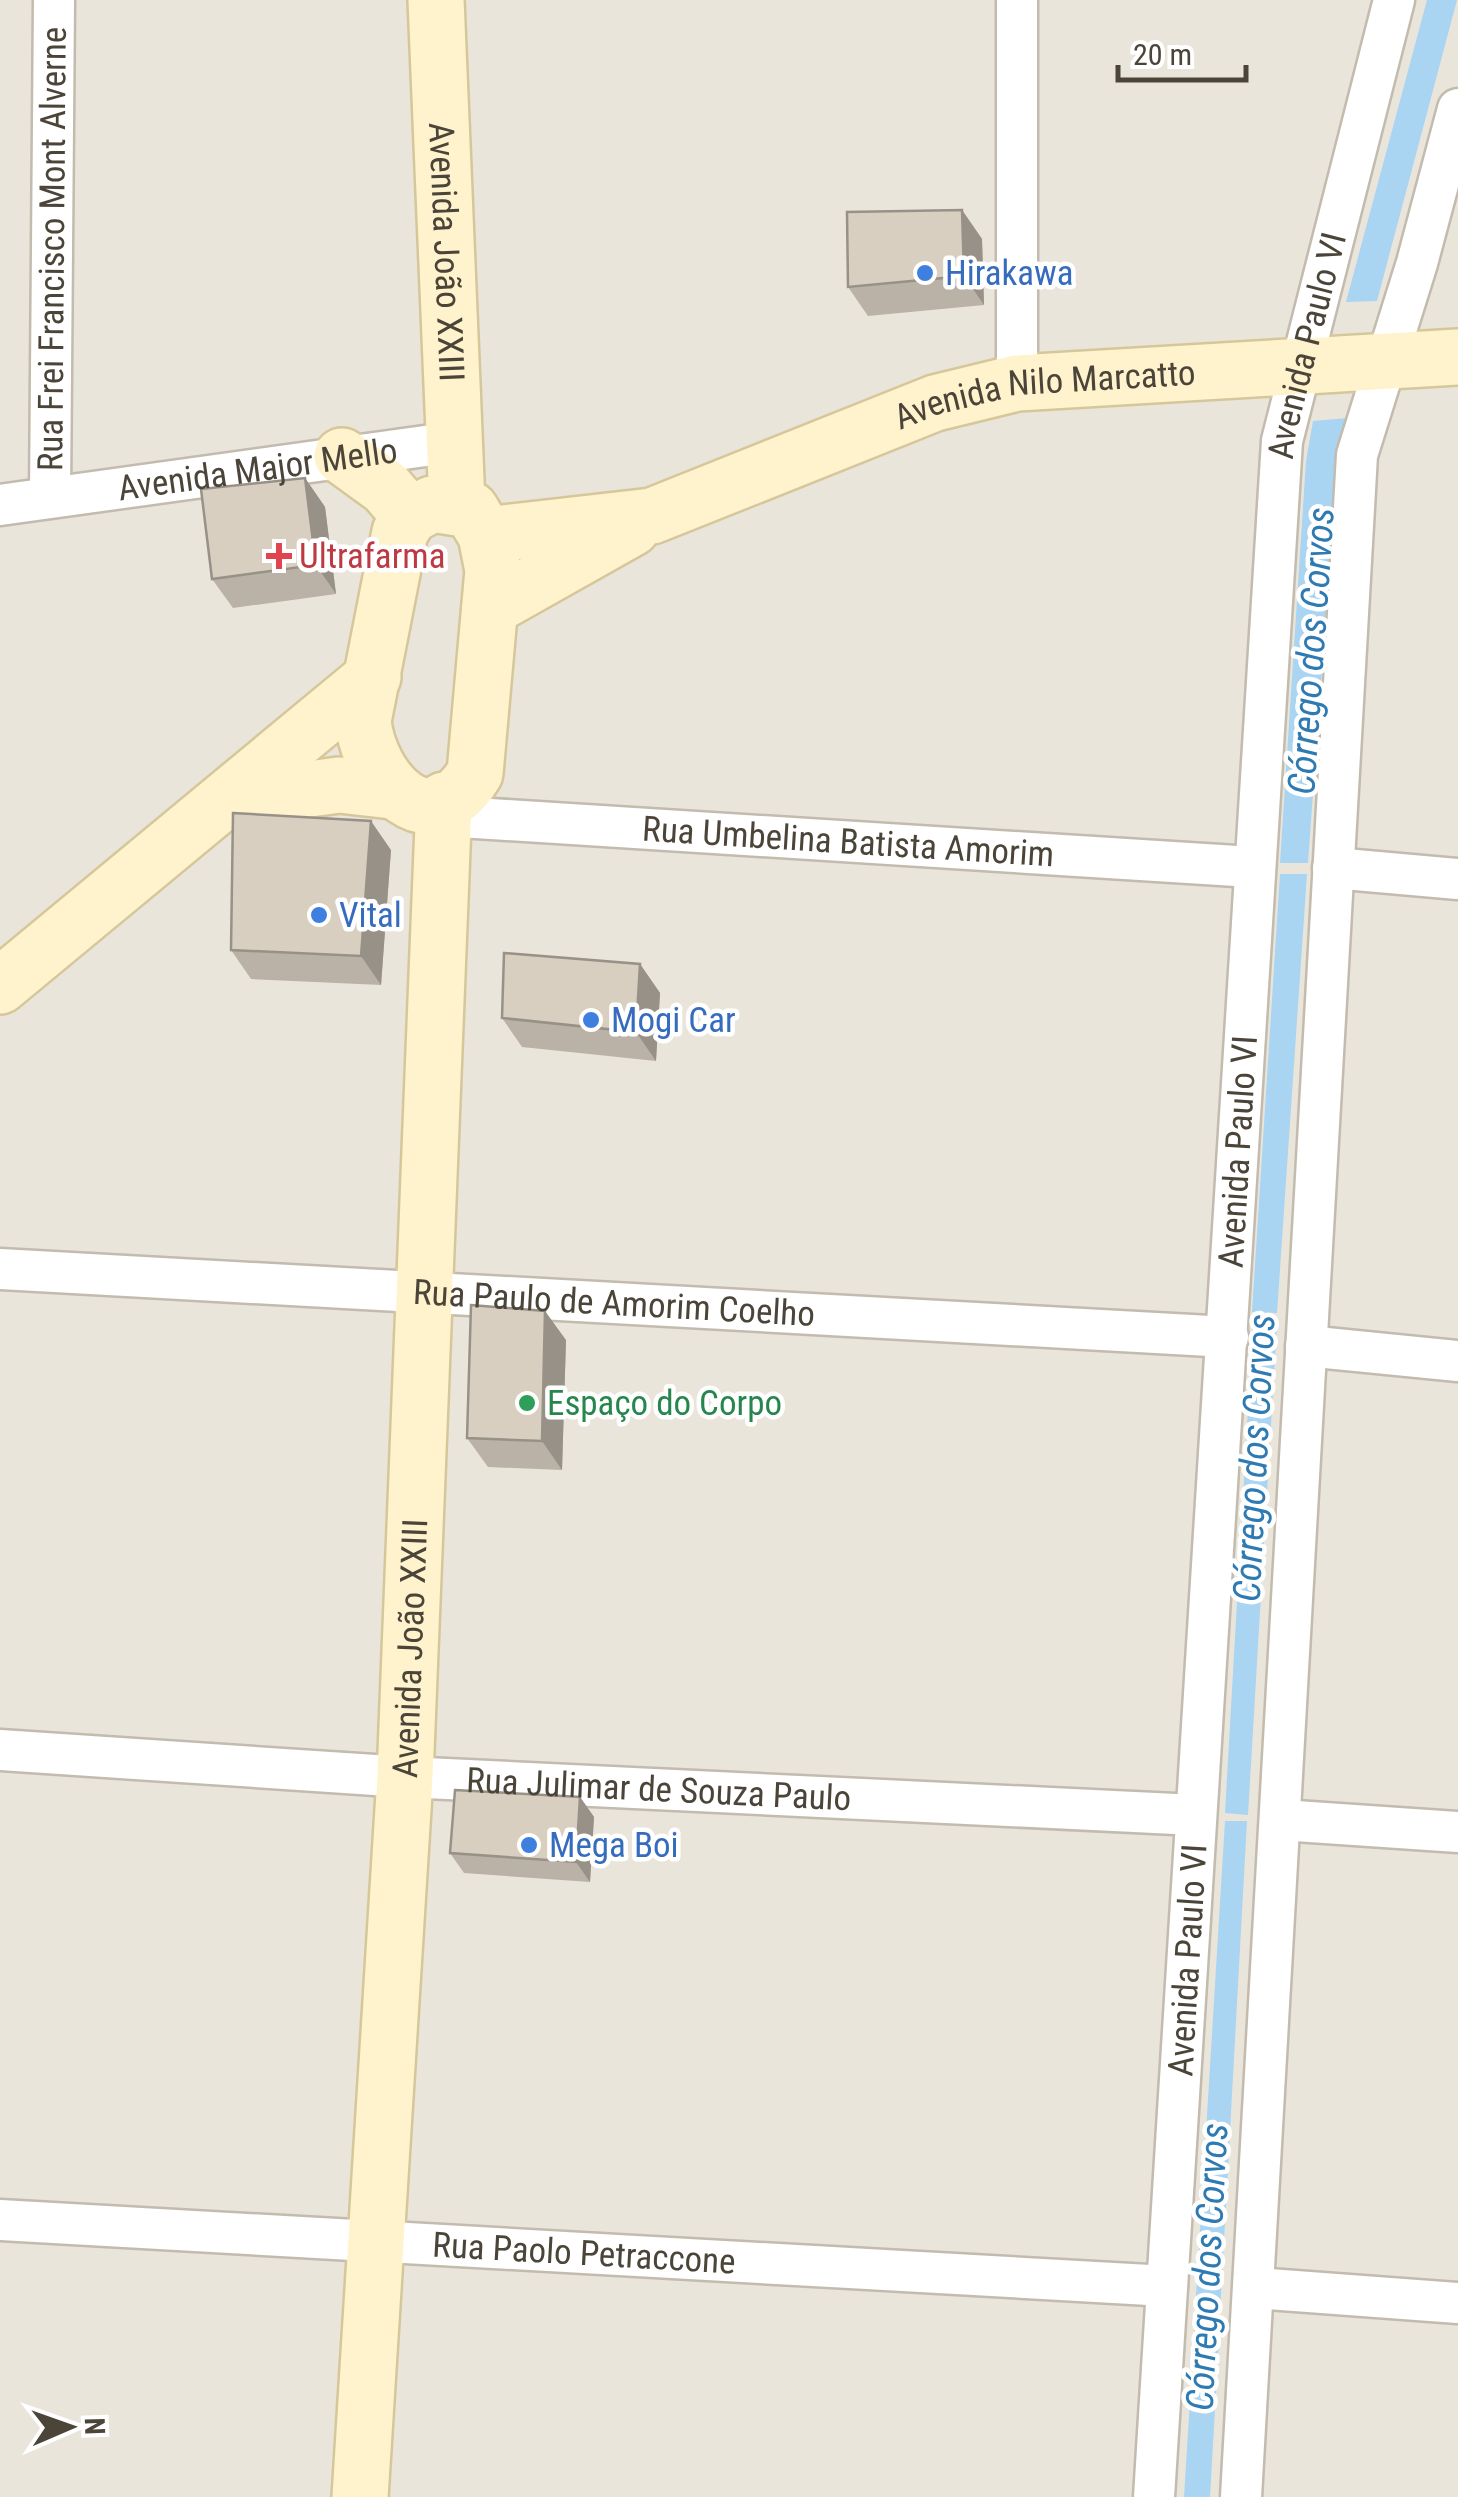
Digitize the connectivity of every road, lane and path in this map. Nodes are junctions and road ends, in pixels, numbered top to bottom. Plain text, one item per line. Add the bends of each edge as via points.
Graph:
1 (54, 0) edge
2 (436, 0) edge
3 (1017, 0) edge
4 (1394, 0) edge
5 (1458, 109) edge
6 (1458, 357) edge
7 (1389, 361) junction
8 (1299, 367) junction
9 (1017, 383) junction
10 (454, 442) junction
11 (342, 456) junction
12 (50, 497) junction
13 (0, 505) edge
14 (652, 516) junction
15 (451, 518) junction
16 (490, 608) junction
17 (374, 678) junction
18 (230, 800) junction
19 (426, 802) junction
20 (1252, 867) junction
21 (1333, 868) junction
22 (1458, 879) edge
23 (0, 986) edge
24 (0, 1269) edge
25 (424, 1294) junction
26 (1228, 1338) junction
27 (1306, 1346) junction
28 (1458, 1361) edge
29 (0, 1750) edge
30 (406, 1777) junction
31 (1196, 1815) junction
32 (1282, 1820) junction
33 (1458, 1832) edge
34 (0, 2220) edge
35 (376, 2238) junction
36 (1167, 2286) junction
37 (1255, 2288) junction
38 (1458, 2304) edge
39 (360, 2497) edge
40 (1154, 2497) edge
41 (1240, 2497) edge

1 - 12 street, Rua Frei Francisco Mont Alverne
2 - 10 main road, Avenida João XXIII
3 - 9 street
4 - 8 street, Avenida Paulo VI
5 - 7 street, Avenida Paulo VI
6 - 7 main road, Avenida Nilo Marcatto
7 - 8 main road, Avenida Nilo Marcatto
7 - 21 street, Avenida Paulo VI via 1357,455
8 - 9 main road, Avenida Nilo Marcatto
8 - 20 street, Avenida Paulo VI via 1282,442
9 - 14 main road, Avenida Nilo Marcatto via 918,410
10 - 11 street, Avenida Major Mello
10 - 15 main road, Avenida João XXIII
11 - 12 street, Avenida Major Mello
11 - 15 main road via 386,488
12 - 13 street, Avenida Major Mello
14 - 15 main road, Avenida Nilo Marcatto
14 - 16 main road, Avenida Nilo Marcatto
15 - 16 main road, Avenida João XXIII via 492,570
15 - 17 main road, Avenida João XXIII via 395,550
16 - 19 main road, Avenida João XXIII via 478,758 469,783
17 - 18 main road
17 - 19 main road, Avenida João XXIII via 363,721 366,750
18 - 19 main road via 339,785
18 - 23 main road
19 - 20 street, Rua Umbelina Batista Amorim
19 - 25 main road, Avenida João XXIII
20 - 26 street, Avenida Paulo VI
21 - 22 street
21 - 27 street, Avenida Paulo VI
24 - 25 street, Rua Paulo de Amorim Coelho
25 - 26 street, Rua Paulo de Amorim Coelho
25 - 30 main road, Avenida João XXIII
26 - 31 street, Avenida Paulo VI
27 - 28 street
27 - 32 street, Avenida Paulo VI
29 - 30 street, Rua Julimar de Souza Paulo
30 - 31 street, Rua Julimar de Souza Paulo
30 - 35 main road, Avenida João XXIII
31 - 36 street, Avenida Paulo VI
32 - 33 street
32 - 37 street, Avenida Paulo VI
34 - 35 street, Rua Paolo Petraccone
35 - 36 street, Rua Paolo Petraccone
35 - 39 main road, Avenida João XXIII
36 - 40 street, Avenida Paulo VI
37 - 38 street
37 - 41 street, Avenida Paulo VI

